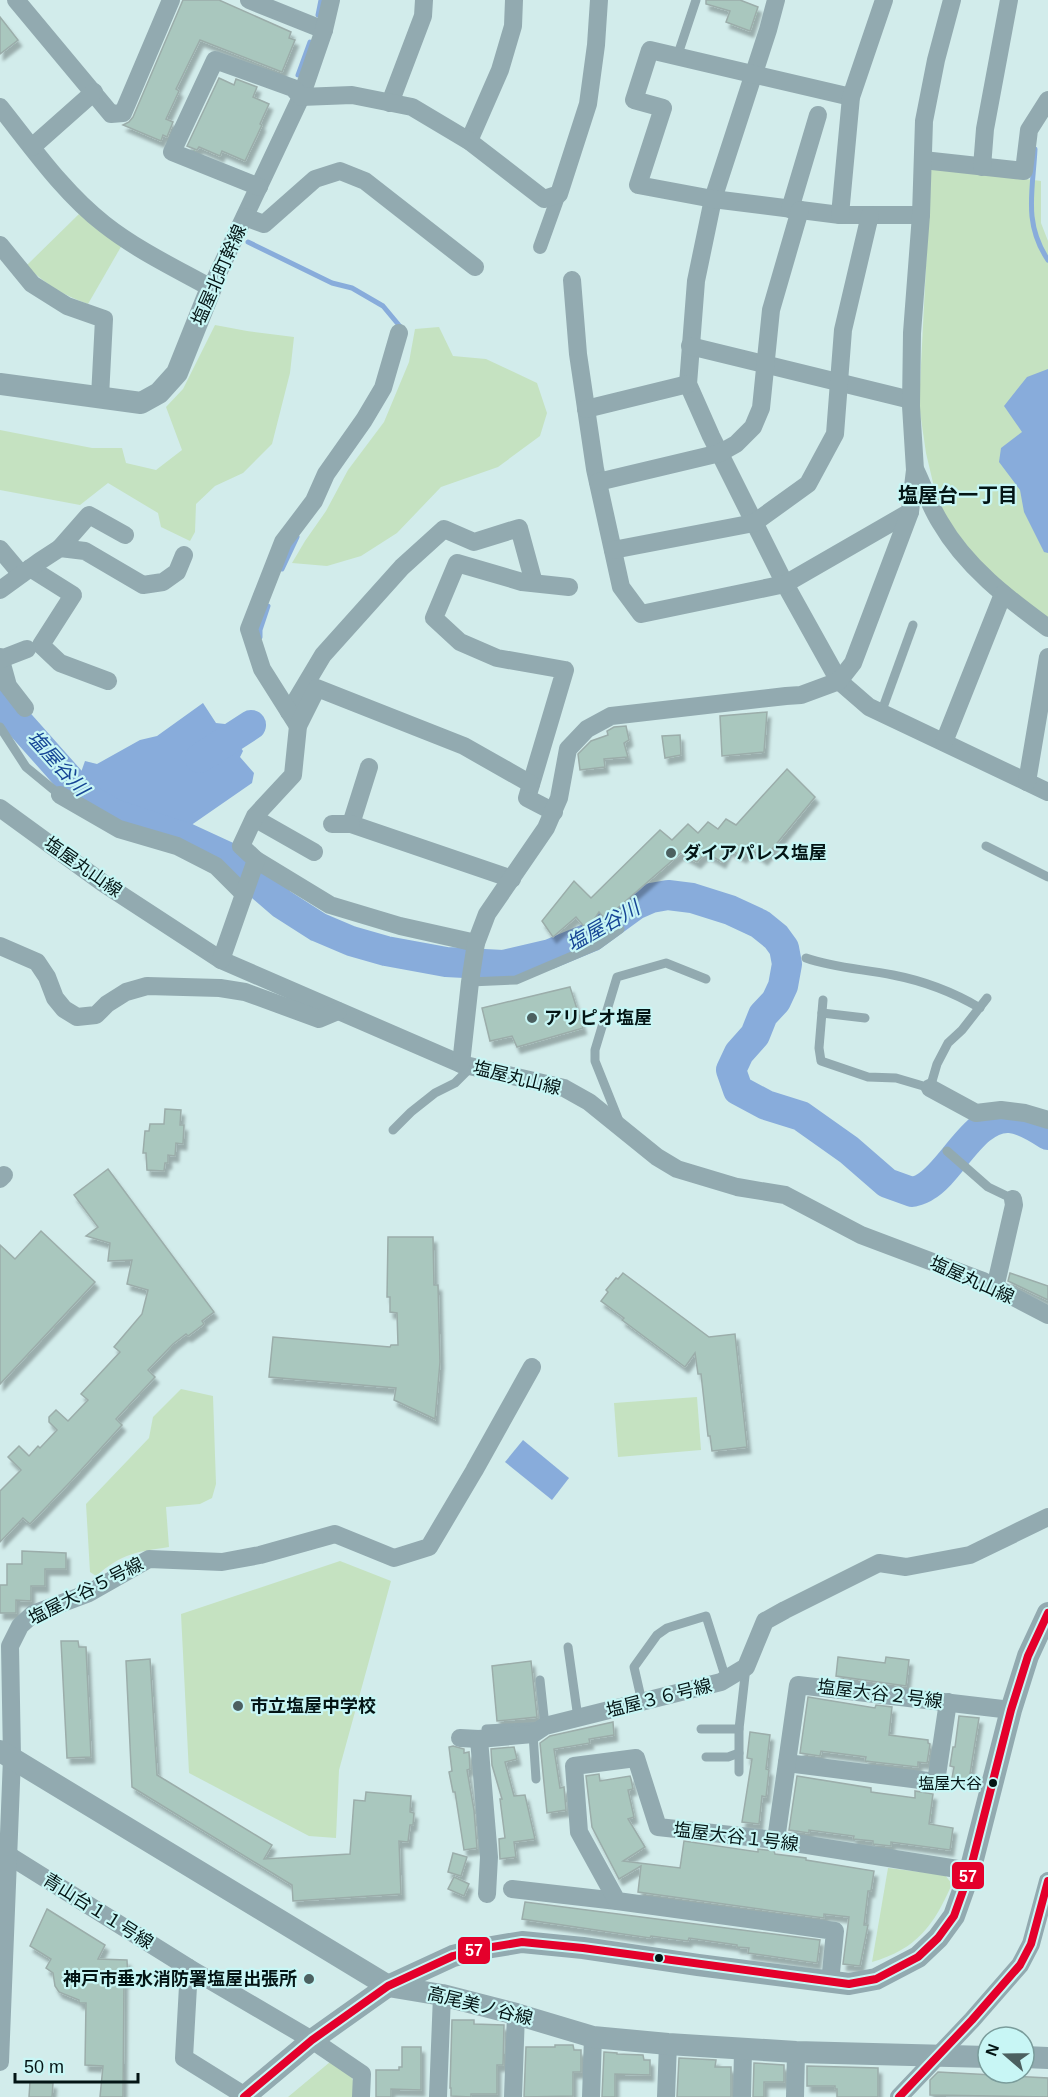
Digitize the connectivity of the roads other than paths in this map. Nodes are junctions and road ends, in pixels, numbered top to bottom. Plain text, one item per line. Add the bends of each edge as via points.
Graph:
1 (171, 0) edge
2 (249, 0) edge
3 (330, 0) edge
4 (424, 0) edge
5 (514, 0) edge
6 (599, 0) edge
7 (696, 0) edge
8 (777, 0) edge
9 (884, 0) edge
10 (952, 0) edge
11 (1009, 0) edge
12 (19, 1) edge
13 (324, 30) junction
14 (677, 57) junction
15 (754, 75) junction
16 (94, 92) junction
17 (301, 97) junction
18 (851, 97) junction
19 (1048, 100) edge
20 (390, 103) junction
21 (0, 107) edge
22 (818, 115) dead end
23 (469, 141) junction
24 (32, 147) junction
25 (923, 160) junction
26 (982, 167) junction
27 (259, 187) junction
28 (559, 194) junction
29 (713, 199) junction
30 (795, 209) junction
31 (840, 215) junction
32 (870, 215) junction
33 (921, 215) junction
34 (245, 217) junction
35 (0, 245) edge
36 (540, 247) dead end
37 (475, 267) dead end
38 (572, 280) dead end
39 (212, 288) junction
40 (399, 333) dead end
41 (690, 346) junction
42 (767, 365) junction
43 (838, 382) junction
44 (0, 384) edge
45 (688, 384) junction
46 (100, 397) junction
47 (911, 400) junction
48 (586, 409) junction
49 (720, 453) junction
50 (915, 470) junction
51 (598, 482) junction
52 (910, 512) junction
53 (754, 523) junction
54 (125, 535) dead end
55 (0, 549) edge
56 (60, 549) junction
57 (613, 550) junction
58 (184, 555) dead end
59 (25, 571) junction
60 (534, 583) junction
61 (784, 584) junction
62 (569, 587) dead end
63 (0, 590) edge
64 (1003, 594) junction
65 (913, 626) dead end
66 (1048, 628) edge
67 (27, 649) dead end
68 (1048, 657) edge
69 (0, 658) edge
70 (108, 681) dead end
71 (839, 681) junction
72 (25, 708) dead end
73 (881, 712) junction
74 (294, 719) junction
75 (0, 726) edge
76 (944, 742) junction
77 (369, 767) dead end
78 (1027, 782) junction
79 (531, 784) junction
80 (1048, 792) edge
81 (60, 795) joint
82 (0, 807) edge
83 (277, 808) dead end
84 (554, 812) junction
85 (263, 823) junction
86 (332, 824) dead end
87 (351, 824) junction
88 (241, 846) junction
89 (986, 846) dead end
90 (314, 852) dead end
91 (254, 866) junction
92 (1048, 877) edge
93 (512, 879) junction
94 (244, 894) junction
95 (620, 929) dead end
96 (476, 943) junction
97 (0, 946) edge
98 (806, 958) dead end
99 (221, 960) junction
100 (706, 979) dead end
101 (470, 982) junction
102 (987, 998) dead end
103 (823, 1000) dead end
104 (980, 1008) junction
105 (338, 1011) junction
106 (822, 1013) junction
107 (865, 1018) dead end
108 (467, 1065) junction
109 (930, 1088) junction
110 (1048, 1120) edge
111 (623, 1129) junction
112 (393, 1130) dead end
113 (947, 1151) dead end
114 (1013, 1199) joint
115 (995, 1288) junction
116 (1048, 1315) edge
117 (532, 1367) dead end
118 (1048, 1516) edge
119 (1048, 1613) edge
120 (568, 1647) dead end
121 (746, 1668) junction
122 (726, 1679) junction
123 (540, 1680) dead end
124 (642, 1702) junction
125 (948, 1702) junction
126 (1011, 1710) junction
127 (578, 1718) junction
128 (701, 1729) dead end
129 (739, 1729) junction
130 (539, 1730) junction
131 (482, 1734) junction
132 (460, 1738) dead end
133 (739, 1753) junction
134 (6, 1754) edge
135 (706, 1757) dead end
136 (787, 1763) junction
137 (739, 1772) dead end
138 (536, 1779) dead end
139 (776, 1840) junction
140 (8, 1855) junction
141 (970, 1871) junction
142 (1048, 1881) edge
143 (512, 1889) dead end
144 (487, 1894) dead end
145 (618, 1901) junction
146 (3, 1911) edge
147 (189, 1968) junction
148 (830, 1983) junction
149 (388, 1986) junction
150 (442, 1995) junction
151 (516, 2014) junction
152 (593, 2037) junction
153 (312, 2040) junction
154 (669, 2044) junction
155 (743, 2049) junction
156 (796, 2052) junction
157 (939, 2055) junction
158 (976, 2057) edge
159 (0, 2062) edge
160 (245, 2097) edge
161 (361, 2097) edge
162 (438, 2097) edge
163 (513, 2097) edge
164 (591, 2097) edge
165 (666, 2097) edge
166 (741, 2097) edge
167 (795, 2097) edge
168 (899, 2097) edge

1 - 16 street via 123,113 111,114
2 - 13 street
3 - 13 street, 塩屋北町幹線
4 - 20 street via 423,16
5 - 23 street via 513,27 500,70
6 - 28 street via 588,104
7 - 14 lane
8 - 15 street
9 - 18 street
10 - 25 street via 924,121
11 - 26 street via 985,129
12 - 16 street
13 - 17 street, 塩屋北町幹線
14 - 15 street
14 - 29 street via 650,50 634,100 663,108 630,190
15 - 18 street
15 - 29 street
16 - 24 street
17 - 20 street via 352,95
17 - 27 street, 塩屋北町幹線
17 - 27 street via 293,88 215,60 172,152
18 - 31 street
19 - 26 street via 1029,130 1024,171
20 - 23 street via 412,107
21 - 24 street
22 - 30 street
23 - 28 street via 544,199
24 - 39 street via 61,183 103,224
25 - 26 street
25 - 33 street
27 - 34 street, 塩屋北町幹線
28 - 36 street
29 - 30 street
29 - 41 street via 696,281
30 - 31 street
30 - 42 street via 771,310
31 - 32 street
32 - 33 street
32 - 43 street via 843,330
33 - 47 street
34 - 37 street via 264,224 315,179 340,171 365,181
34 - 39 street, 塩屋北町幹線
35 - 46 street via 32,284 67,306 104,320
38 - 48 street
39 - 46 street, 塩屋北町幹線 via 177,373 159,393 141,403
40 - 74 street via 383,388 326,474 314,501 283,543 249,629 262,669
41 - 42 street
41 - 45 street
42 - 43 street
42 - 49 street via 761,408 753,427
43 - 47 street
43 - 53 street via 835,434 808,484
44 - 46 street, 塩屋北町幹線
45 - 48 street
45 - 49 street
47 - 50 street
48 - 51 street
49 - 51 street
49 - 53 street
50 - 52 street
50 - 64 street via 940,522 976,570
51 - 57 street
52 - 61 street
52 - 71 street via 853,663
53 - 57 street
53 - 61 street
54 - 56 street via 89,515
55 - 59 street
56 - 58 street via 85,551 143,585 163,582 177,572
56 - 59 street
57 - 61 street via 621,587 641,614
59 - 63 street
59 - 70 street via 73,595 41,645 60,663
60 - 62 street
60 - 74 street via 519,528 474,542 444,530 402,567 323,655
60 - 79 street via 458,563 434,618 460,642 497,658 566,670
61 - 71 street
64 - 66 street
64 - 76 street
65 - 73 lane
67 - 69 street
68 - 78 street
69 - 72 street via 8,686
71 - 73 street via 869,707
71 - 84 street via 801,695 611,716 587,729 568,749
73 - 76 street
74 - 79 street via 317,688 464,746
74 - 88 street via 293,775 255,816
75 - 81 lane via 26,767
76 - 78 street
77 - 87 street
78 - 80 street
79 - 84 street via 527,798
81 - 94 street via 119,829 177,846 216,866
82 - 99 street, 塩屋丸山線 via 103,883
83 - 85 street
84 - 93 street
85 - 88 street via 258,838
85 - 90 street
86 - 87 street
87 - 93 street
88 - 91 street
89 - 92 lane
91 - 94 street
91 - 96 street via 330,904 400,926
93 - 96 street via 487,914
94 - 99 street
95 - 101 lane via 598,945 516,980
96 - 101 street
97 - 105 street via 37,962 55,998 77,1017 96,1015 126,992 147,986 244,992 320,1019
98 - 104 lane via 930,985 957,994
99 - 105 street, 塩屋丸山線
100 - 111 lane via 666,963 617,977 595,1061
101 - 108 street
102 - 104 lane
103 - 106 lane
104 - 109 lane via 948,1043
105 - 108 street, 塩屋丸山線
106 - 107 lane
106 - 109 lane via 820,1061 868,1077 896,1078
108 - 111 street, 塩屋丸山線 via 564,1088
108 - 112 lane via 455,1083 435,1093
109 - 110 street via 976,1113 1001,1110
111 - 115 street, 塩屋丸山線 via 677,1169 737,1187 785,1195 861,1235
113 - 114 lane via 988,1187
114 - 115 street
115 - 116 street, 塩屋丸山線
117 - 134 street, 塩屋大谷５号線 via 429,1547 394,1558 335,1534 222,1562 148,1559 89,1593 33,1614 20,1626 10,1646
118 - 121 street via 970,1555 906,1567 879,1563 765,1621
119 - 126 street via 1028,1656
120 - 127 lane
121 - 122 street, 塩屋３６号線
121 - 129 lane
122 - 124 street, 塩屋３６号線
122 - 124 lane via 706,1616 657,1635 634,1666
123 - 130 lane
124 - 127 street, 塩屋３６号線
125 - 126 street, 塩屋大谷２号線
125 - 136 street, 塩屋大谷２号線 via 798,1684
125 - 136 street via 936,1782
126 - 141 street
127 - 130 street, 塩屋３６号線
128 - 129 lane
129 - 133 lane
130 - 131 street, 塩屋３６号線
130 - 138 lane
131 - 132 street, 塩屋３６号線
131 - 144 street via 489,1857
133 - 135 lane
133 - 137 lane
134 - 140 street, 塩屋大谷５号線
134 - 149 street, 高尾美ノ谷線
136 - 139 street, 塩屋大谷２号線
139 - 141 street, 塩屋大谷１号線
139 - 145 street, 塩屋大谷１号線 via 658,1827 636,1758 574,1766 579,1832
140 - 146 street, 塩屋大谷５号線
140 - 147 street, 青山台１１号線
141 - 148 street via 954,1916 918,1957 876,1979
142 - 157 street via 1031,1944 1020,1965
143 - 145 street
145 - 148 street via 835,1930
146 - 159 street, 塩屋大谷５号線
147 - 153 street, 青山台１１号線
147 - 160 street via 184,2058
148 - 149 street via 522,1942 453,1956
149 - 150 street, 高尾美ノ谷線
149 - 153 street
150 - 151 street, 高尾美ノ谷線
150 - 162 street
151 - 152 street, 高尾美ノ谷線
151 - 163 street
152 - 154 street, 高尾美ノ谷線
152 - 164 street
153 - 160 street
153 - 161 street, 青山台１１号線 via 362,2074
154 - 155 street, 高尾美ノ谷線
154 - 165 street
155 - 156 street, 高尾美ノ谷線
155 - 166 street
156 - 157 street, 高尾美ノ谷線
156 - 167 street
157 - 158 street, 高尾美ノ谷線
157 - 168 street

